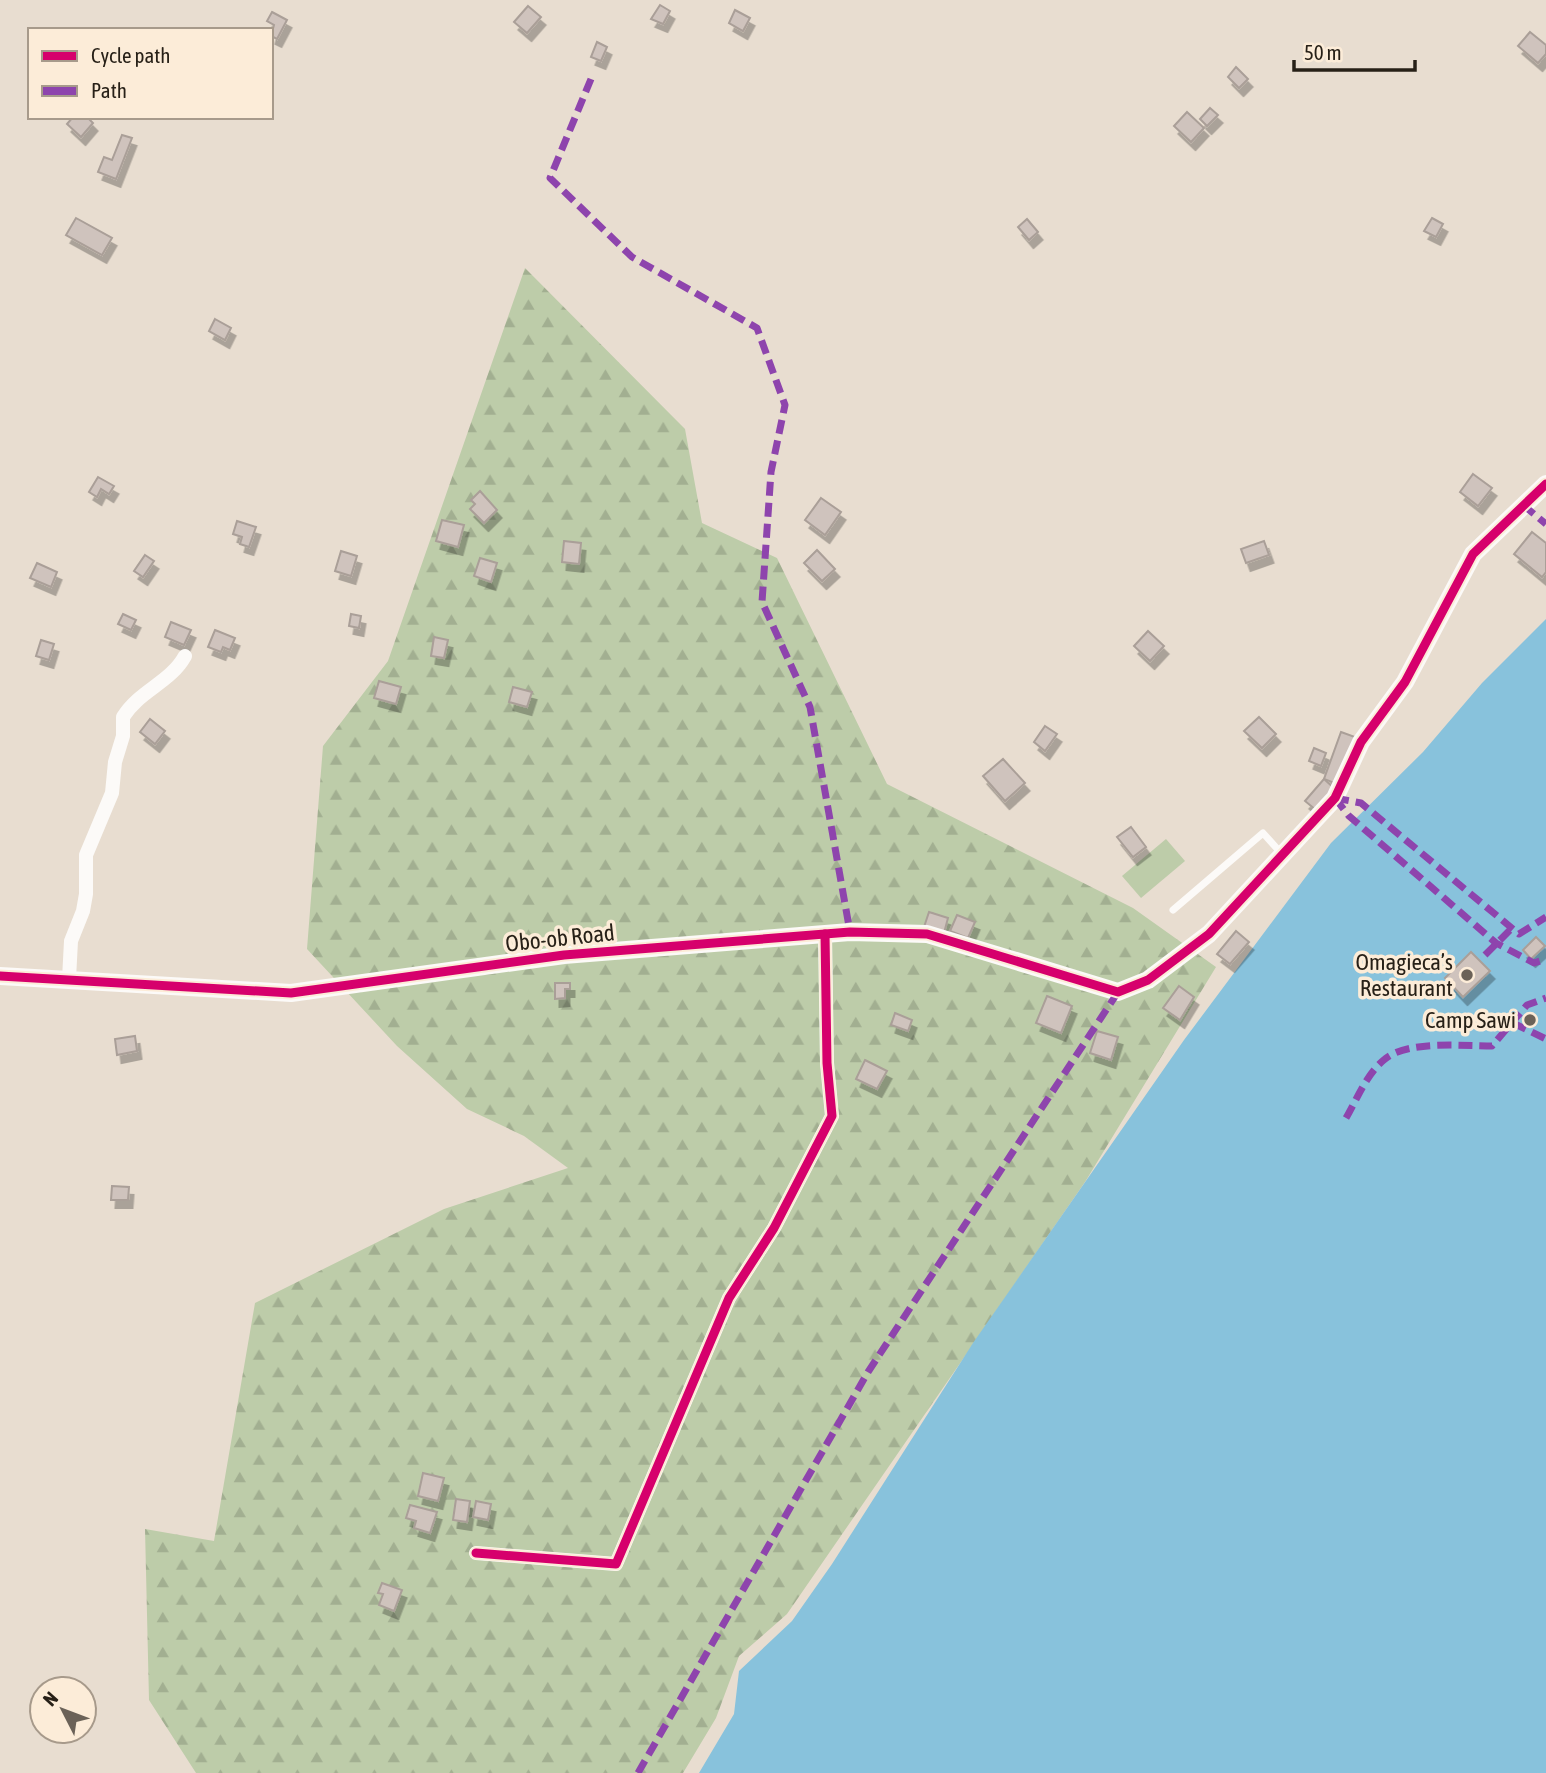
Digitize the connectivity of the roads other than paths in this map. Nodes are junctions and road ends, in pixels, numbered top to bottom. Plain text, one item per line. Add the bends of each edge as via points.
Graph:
1 (1546, 484) edge
2 (185, 656) dead end
3 (1282, 853) junction
4 (1173, 910) dead end
5 (825, 934) junction
6 (0, 976) edge
7 (69, 979) junction
8 (476, 1553) dead end

1 - 3 street via 1473,554 1405,682 1362,742 1335,798
2 - 7 street via 179,667 145,691 122,717 112,793 86,855 86,894 71,941
3 - 4 lane via 1263,833
3 - 5 street, Obo-ob Road via 1209,934 1148,980 1118,992 928,934
5 - 7 street, Obo-ob Road via 564,955 291,993
5 - 8 street via 832,1116 774,1228 729,1297 616,1564
6 - 7 street, Obo-ob Road

